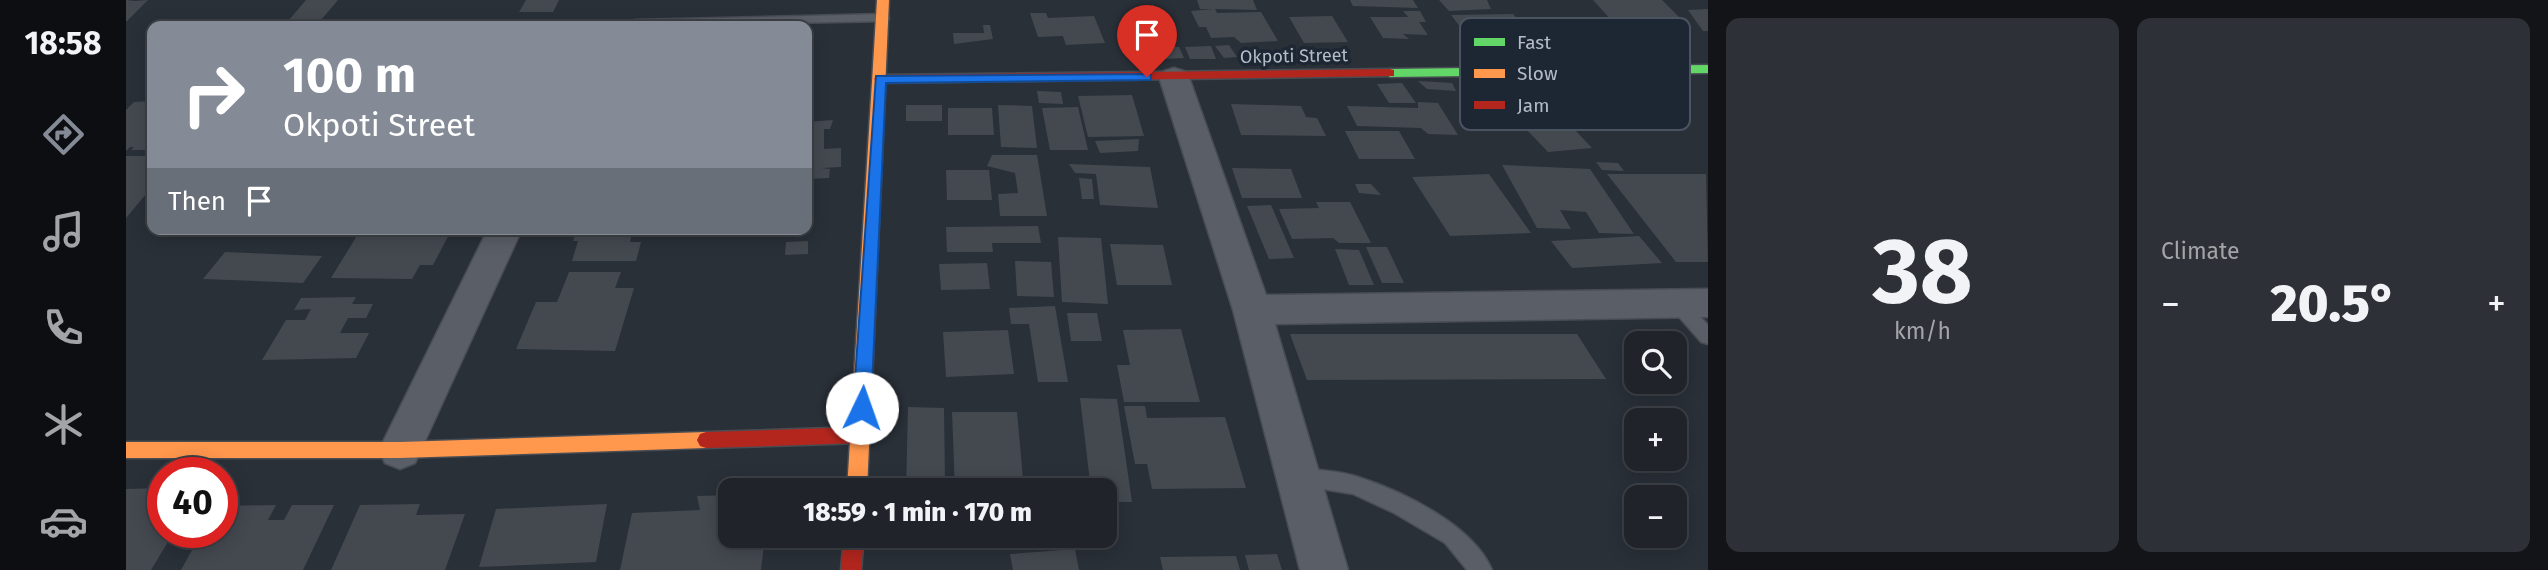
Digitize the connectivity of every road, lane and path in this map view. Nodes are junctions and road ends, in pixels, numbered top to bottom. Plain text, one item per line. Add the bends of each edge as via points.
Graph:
1 (883, 0) edge
2 (883, 18) junction
3 (759, 21) edge
4 (1690, 69) edge
5 (1708, 69) edge
6 (1460, 73) edge
7 (1174, 77) junction
8 (880, 79) junction
9 (502, 235) edge
10 (1693, 303) edge
11 (1252, 310) junction
12 (1708, 337) edge
13 (861, 435) junction
14 (126, 450) edge
15 (400, 450) junction
16 (1299, 477) junction
17 (858, 478) edge
18 (853, 548) edge
19 (852, 570) edge
20 (1324, 570) edge
21 (1481, 570) edge

1 - 2 street
2 - 3 lane
2 - 8 street
4 - 5 street, Okpoti Street
6 - 7 street, Okpoti Street
7 - 8 street, Okpoti Street
7 - 11 street
8 - 13 street
9 - 15 street
10 - 11 street
10 - 12 lane
11 - 16 street
13 - 15 street
13 - 17 street
14 - 15 street
16 - 20 street
16 - 21 lane via 1355,485 1402,506 1453,536
18 - 19 street

